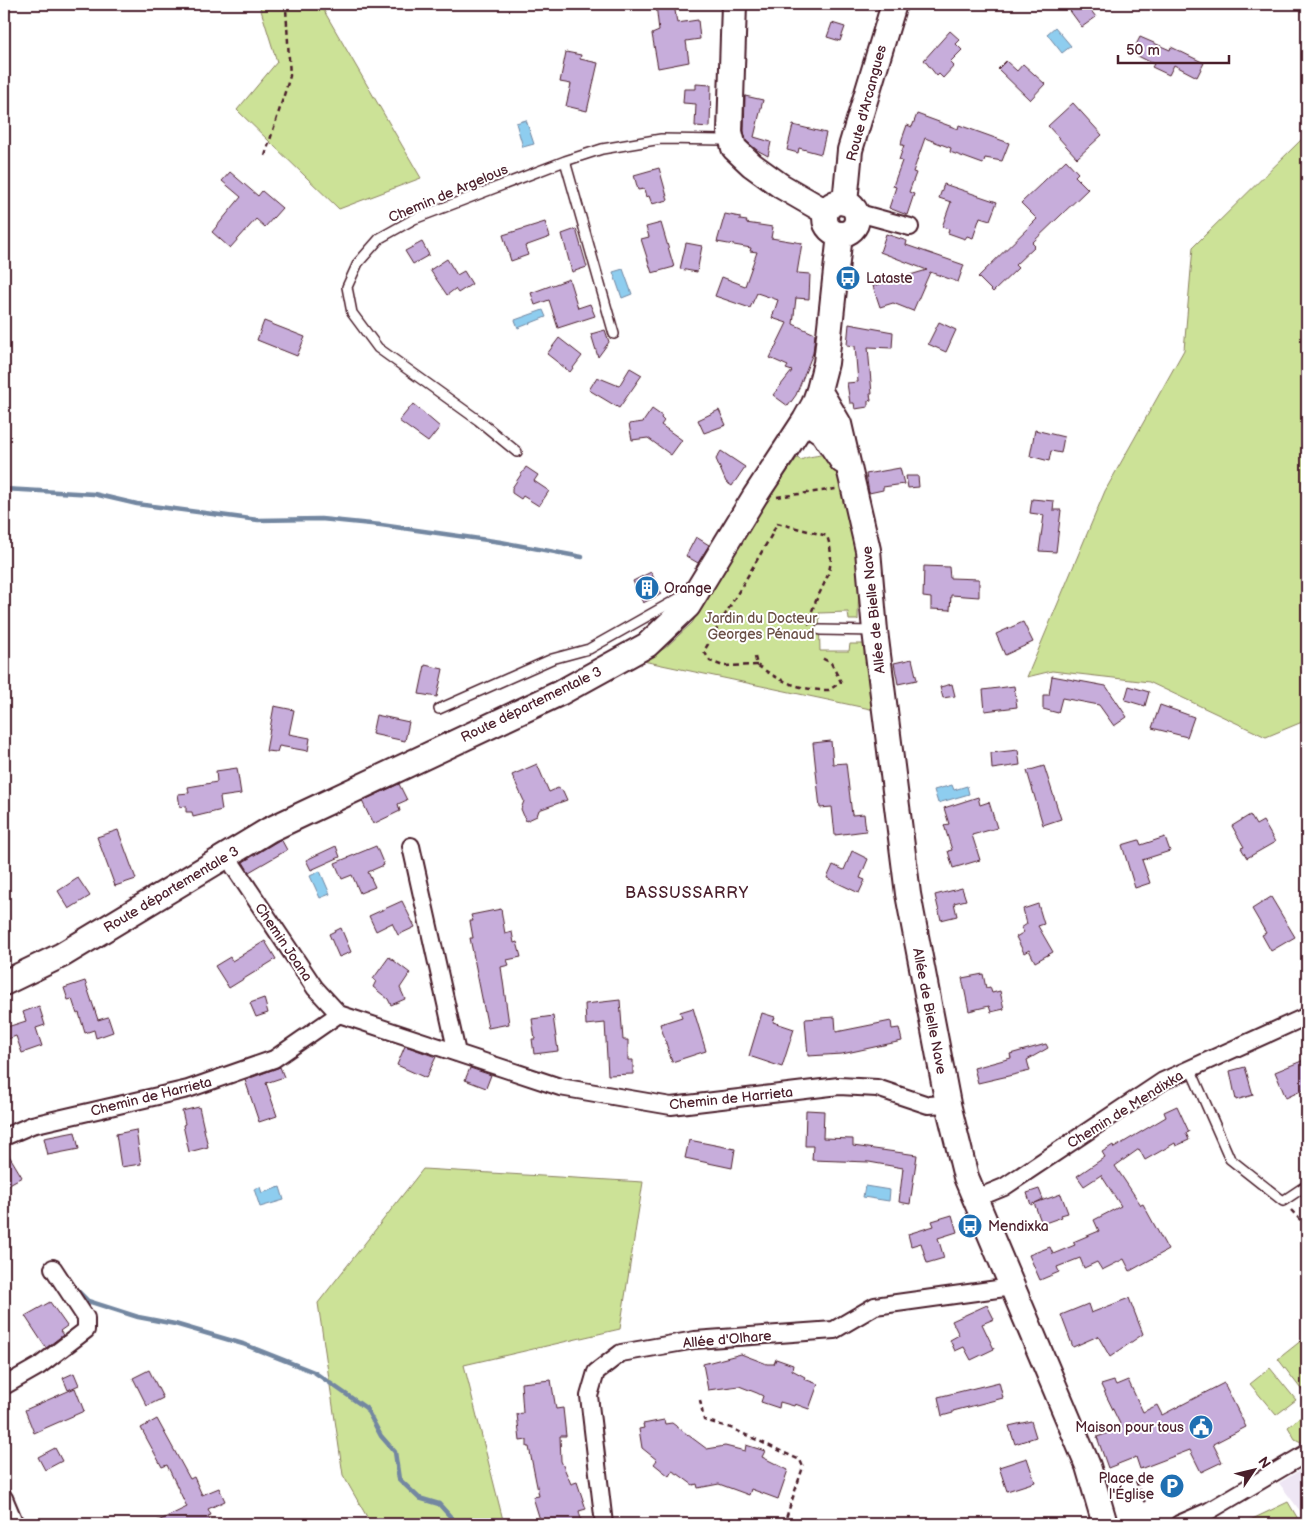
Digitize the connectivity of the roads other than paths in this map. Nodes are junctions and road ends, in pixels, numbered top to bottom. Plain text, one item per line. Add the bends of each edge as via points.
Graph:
1 (734, 4) edge
2 (894, 4) edge
3 (734, 148) junction
4 (565, 161) junction
5 (842, 209) junction
6 (910, 227) dead end
7 (614, 334) dead end
8 (820, 390) junction
9 (805, 420) junction
10 (517, 452) dead end
11 (850, 473) junction
12 (699, 589) junction
13 (820, 630) dead end
14 (875, 631) junction
15 (440, 708) dead end
16 (411, 846) dead end
17 (234, 867) dead end
18 (4, 983) edge
19 (339, 1014) junction
20 (1307, 1016) edge
21 (457, 1053) junction
22 (1190, 1068) junction
23 (948, 1104) junction
24 (4, 1137) edge
25 (1307, 1185) edge
26 (975, 1199) junction
27 (53, 1268) dead end
28 (1012, 1287) junction
29 (4, 1386) edge
30 (1307, 1452) edge
31 (4, 1498) edge
32 (15, 1524) edge
33 (604, 1524) edge
34 (1105, 1524) edge
35 (1179, 1524) edge

1 - 3 street via 730,132
2 - 5 street, Route d'Arcangues via 850,150
3 - 4 lane, Chemin de Argelous via 722,140 661,139
3 - 5 street via 781,186
4 - 7 lane
4 - 10 lane, Chemin de Argelous via 414,219 380,238 358,262 347,288 352,314 378,348
5 - 6 street
5 - 8 street, Route départementale 3 via 826,225 840,234 826,363
8 - 9 street, Route départementale 3
8 - 11 street, Allée de Bielle Nave via 839,424
9 - 11 street, Allée de Bielle Nave via 824,433
9 - 12 street, Route départementale 3
11 - 14 street, Allée de Bielle Nave via 868,550
12 - 15 lane via 677,598 589,649 552,659
12 - 18 street, Route départementale 3 via 688,606 648,645 560,693 269,830 62,955
13 - 14 lane
14 - 23 street, Allée de Bielle Nave via 908,894
16 - 21 street
17 - 19 street, Chemin Joana via 315,988
19 - 21 street, Chemin de Harrieta
19 - 24 street, Chemin de Harrieta via 274,1059 188,1089 32,1125
20 - 22 street, Chemin de Mendixka
21 - 23 street, Chemin de Harrieta via 560,1087 671,1106 839,1086 877,1088 928,1105
22 - 25 lane via 1230,1159 1283,1201
22 - 26 street, Chemin de Mendixka via 1163,1081 1004,1187
23 - 26 street, Allée de Bielle Nave via 966,1177
26 - 28 street, Allée de Bielle Nave
27 - 29 street via 86,1318 86,1330 39,1366
28 - 33 street, Allée d'Olhare via 875,1306 834,1330 695,1340 621,1353 596,1372 589,1396
28 - 34 street, Allée de Bielle Nave via 1088,1466
30 - 35 street
31 - 32 street

